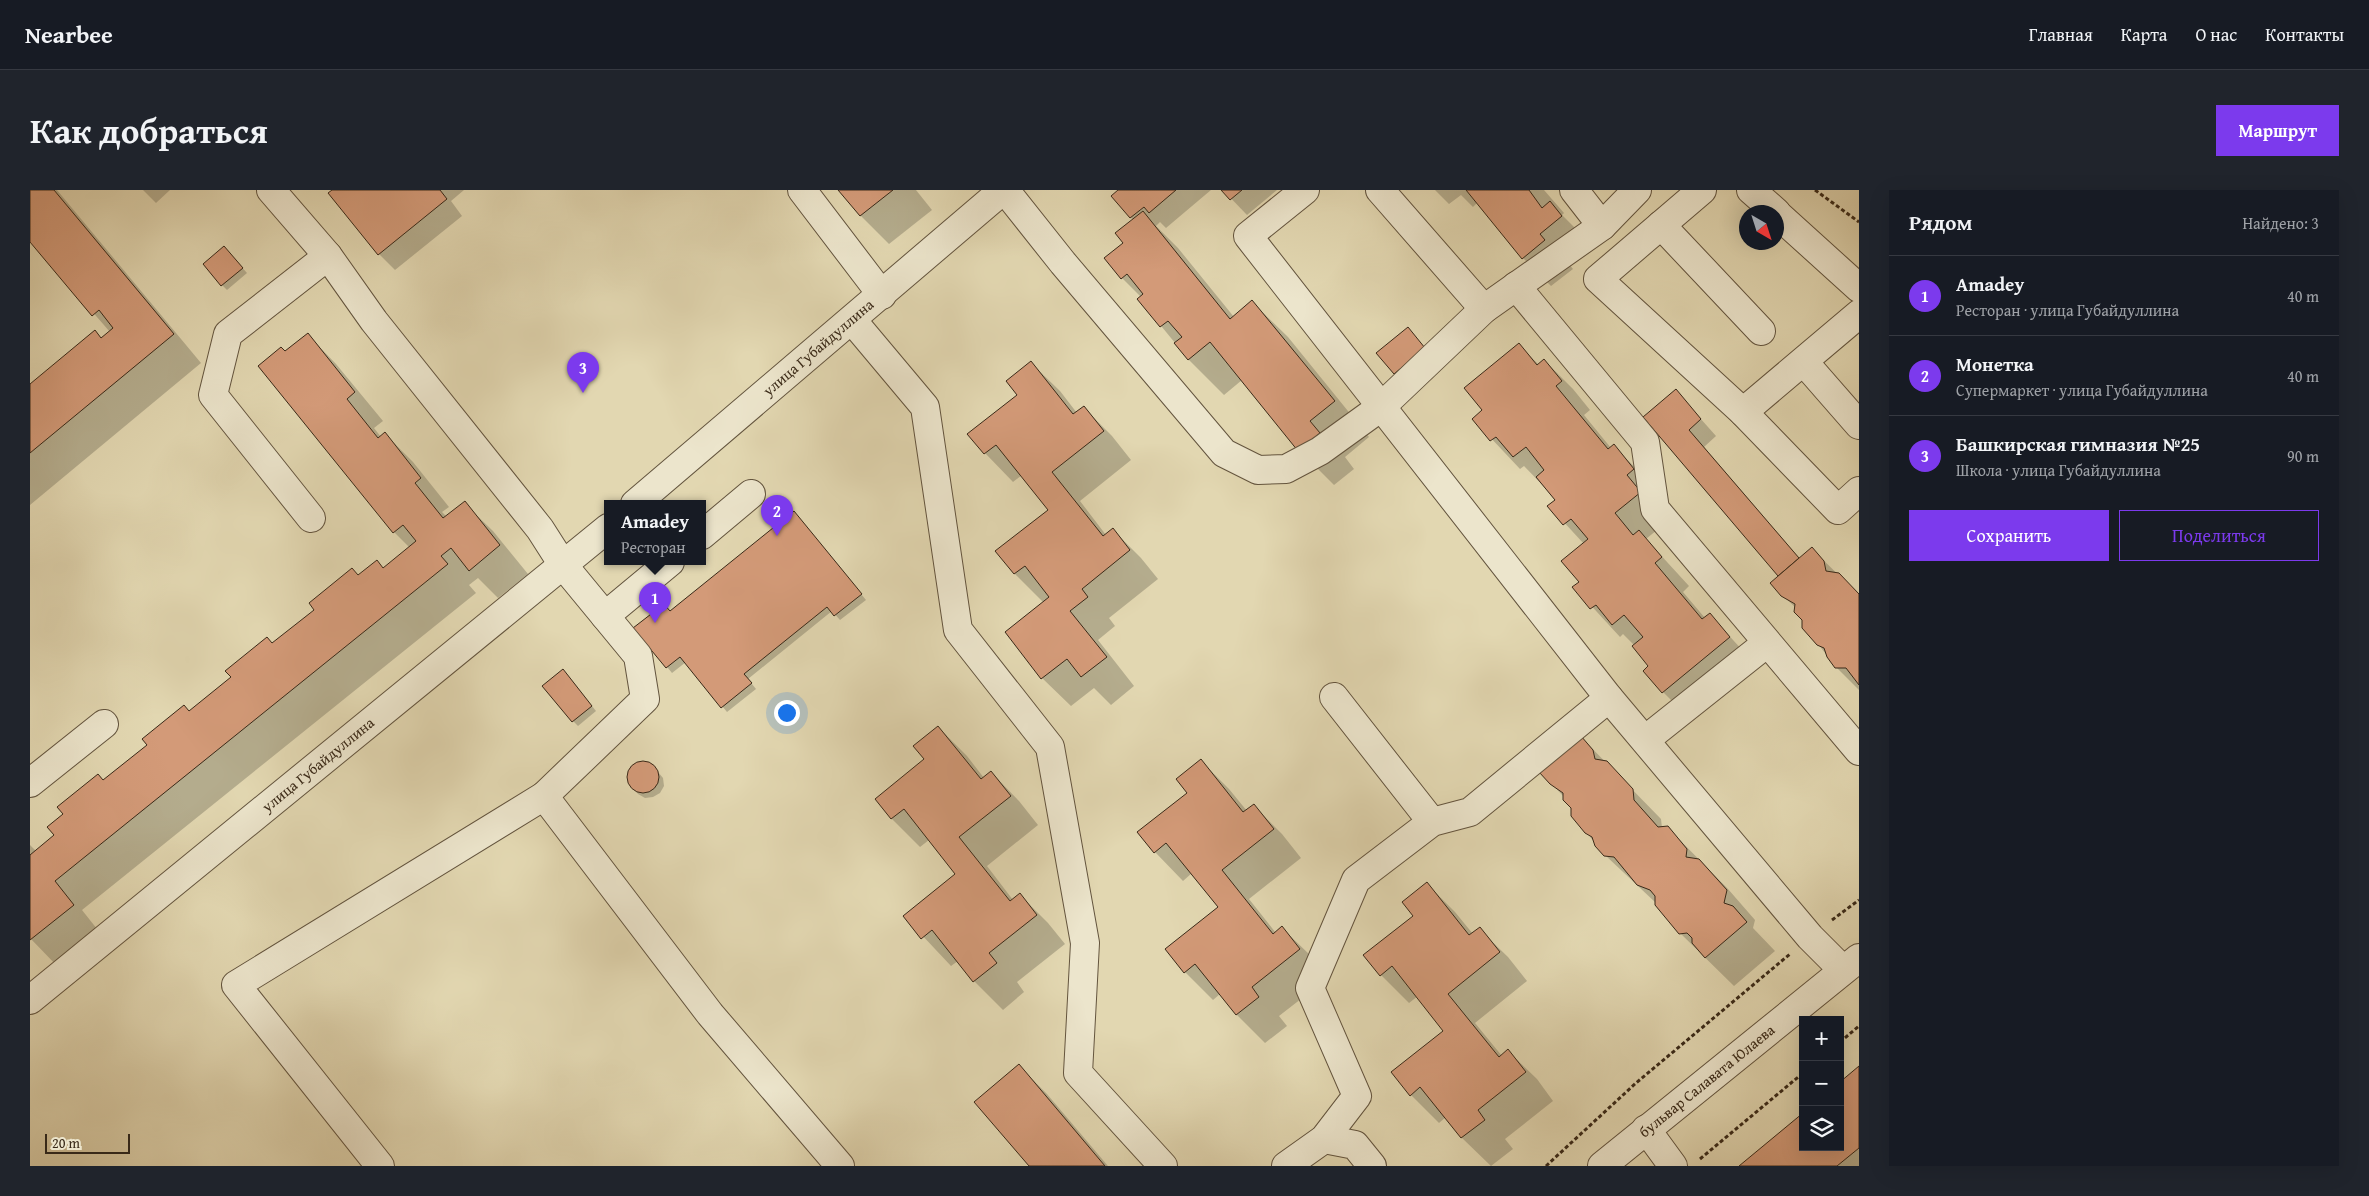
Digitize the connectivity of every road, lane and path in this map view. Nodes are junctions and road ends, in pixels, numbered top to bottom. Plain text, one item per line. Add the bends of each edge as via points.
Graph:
1 (271, 190) edge
2 (802, 190) edge
3 (1004, 190) edge
4 (1305, 190) edge
5 (1380, 190) edge
6 (1574, 190) edge
7 (1637, 190) edge
8 (1702, 190) edge
9 (1751, 190) edge
10 (1815, 190) edge
11 (1767, 205) edge
12 (1784, 220) edge
13 (1859, 222) edge
14 (1661, 225) junction
15 (1602, 226) junction
16 (328, 256) junction
17 (1516, 286) junction
18 (1859, 288) edge
19 (882, 295) junction
20 (1484, 309) junction
21 (1859, 314) edge
22 (852, 320) junction
23 (1761, 331) dead end
24 (1804, 362) junction
25 (1381, 407) junction
26 (1743, 412) junction
27 (1859, 425) edge
28 (1859, 491) edge
29 (751, 494) dead end
30 (640, 500) edge
31 (311, 518) dead end
32 (604, 531) edge
33 (706, 531) edge
34 (563, 565) junction
35 (666, 565) edge
36 (605, 616) junction
37 (1767, 643) junction
38 (1334, 697) dead end
39 (1609, 698) junction
40 (104, 724) dead end
41 (1645, 740) junction
42 (1859, 751) edge
43 (30, 783) edge
44 (544, 796) junction
45 (1432, 822) junction
46 (1859, 900) edge
47 (1810, 936) junction
48 (1851, 964) edge
49 (30, 1000) edge
50 (1859, 1026) edge
51 (1844, 1039) edge
52 (1799, 1076) edge
53 (1646, 1128) junction
54 (1324, 1139) junction
55 (1686, 1163) edge
56 (380, 1166) edge
57 (840, 1166) edge
58 (1163, 1166) edge
59 (1286, 1166) edge
60 (1372, 1166) edge
61 (1546, 1166) edge
62 (1602, 1166) edge

1 - 16 street
2 - 19 street
3 - 19 street, улица Губайдуллина
3 - 25 street via 1224,453 1258,470 1286,469 1320,452
4 - 25 street via 1248,236
5 - 20 street
6 - 15 street
7 - 15 street
8 - 14 street
9 - 11 street
10 - 13 path
12 - 18 street
14 - 23 street
14 - 26 street via 1598,279
15 - 17 street
16 - 31 street via 228,334 213,395
16 - 34 street via 374,321 540,529
17 - 20 street
17 - 37 street via 1645,442 1655,510
19 - 22 street, улица Губайдуллина
20 - 25 street
21 - 24 street
22 - 30 street, улица Губайдуллина
22 - 58 street via 925,407 958,630 1050,746 1085,942 1078,1073
24 - 26 street
24 - 27 street
25 - 39 street
26 - 28 street via 1838,510
29 - 33 street
32 - 34 street, улица Губайдуллина
34 - 36 street
34 - 49 street, улица Губайдуллина
35 - 36 street
36 - 44 street via 638,656 645,699
37 - 41 street
37 - 42 street
38 - 45 street
39 - 41 street
39 - 45 street via 1470,812
40 - 43 street
41 - 47 street
44 - 56 street via 236,985
44 - 57 street via 710,1014
45 - 54 street via 1356,880 1310,988 1357,1096
46 - 47 path
47 - 48 street
47 - 61 path via 1636,1083
48 - 53 street, бульвар Салавата Юлаева
50 - 51 path
52 - 55 path
53 - 55 street
53 - 62 street, бульвар Салавата Юлаева
54 - 59 street
54 - 60 street via 1355,1145

